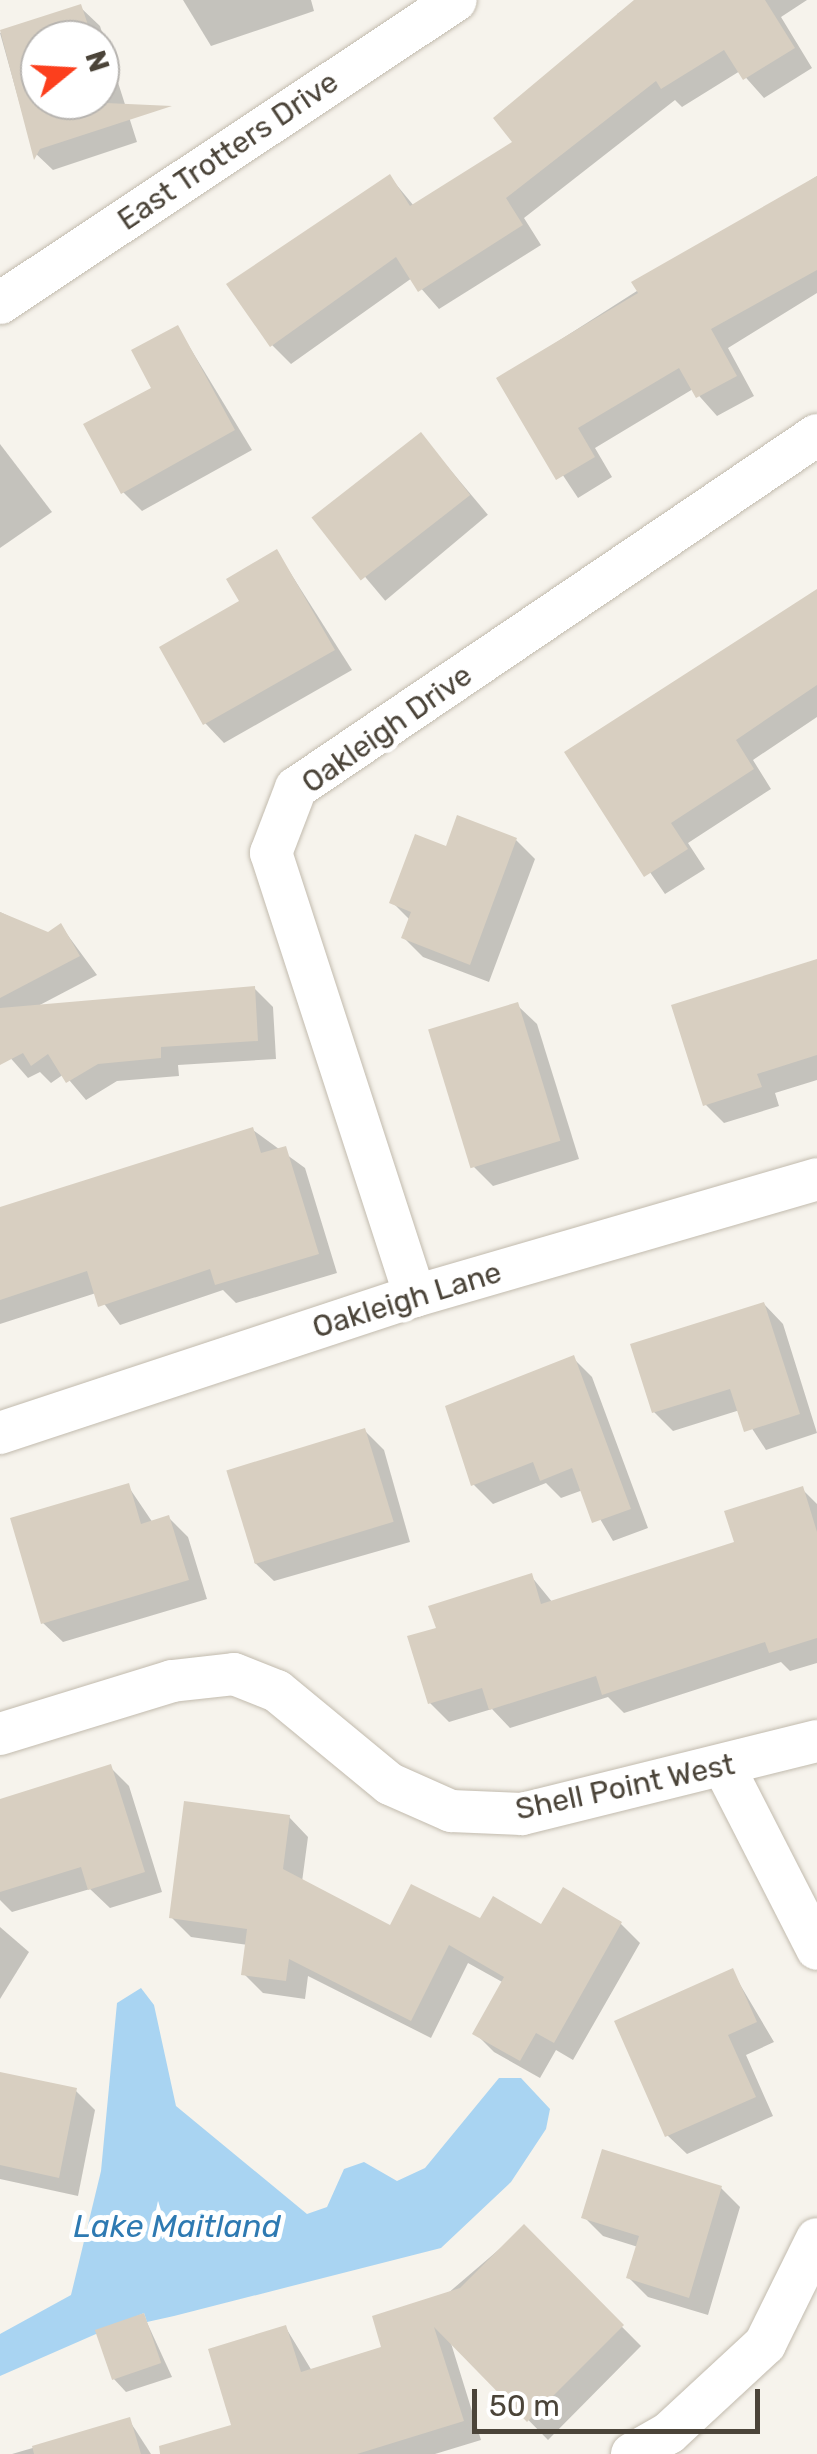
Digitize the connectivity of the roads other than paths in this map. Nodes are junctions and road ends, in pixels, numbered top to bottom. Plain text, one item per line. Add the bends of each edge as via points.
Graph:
1 (456, 0) edge
2 (0, 303) edge
3 (817, 434) edge
4 (817, 1179) edge
5 (415, 1296) junction
6 (0, 1433) edge
7 (0, 1734) edge
8 (817, 1741) edge
9 (725, 1768) junction
10 (817, 1949) edge
11 (817, 2239) edge
12 (632, 2454) edge

1 - 2 street, East Trotters Drive
3 - 5 street, Oakleigh Drive via 296,788 271,853
4 - 5 street, Oakleigh Lane
5 - 6 street, Oakleigh Lane
7 - 9 street, Shell Point West via 172,1680 234,1674 277,1691 390,1784 451,1811 522,1814
8 - 9 street, Shell Point West
9 - 10 street
11 - 12 street via 765,2344 680,2424

